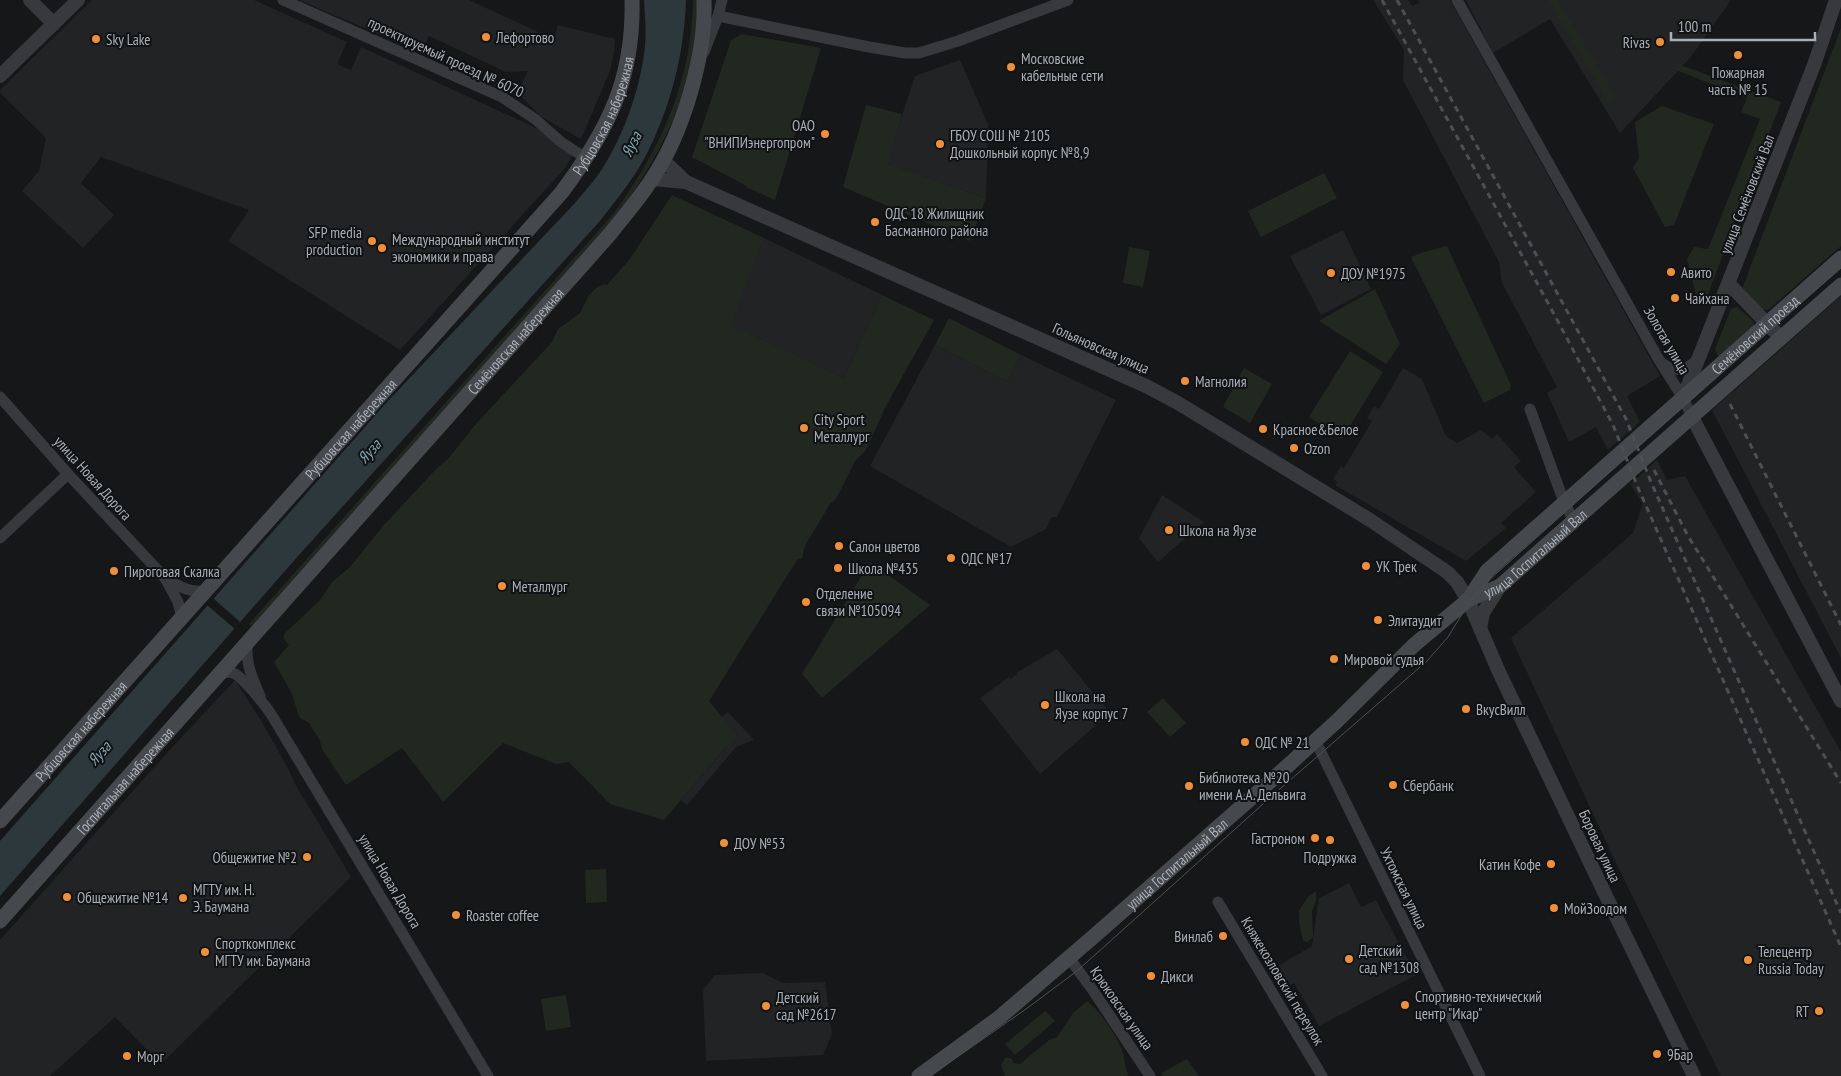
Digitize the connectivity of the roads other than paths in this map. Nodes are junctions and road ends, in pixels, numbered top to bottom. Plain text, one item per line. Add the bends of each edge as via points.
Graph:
1 (30, 0) edge
2 (78, 0) edge
3 (283, 0) edge
4 (632, 0) edge
5 (704, 0) edge
6 (722, 0) edge
7 (1068, 0) edge
8 (1457, 0) edge
9 (1836, 0) edge
10 (718, 16) junction
11 (54, 24) junction
12 (698, 67) junction
13 (0, 76) edge
14 (587, 158) junction
15 (663, 160) junction
16 (652, 179) junction
17 (686, 182) junction
18 (1841, 258) edge
19 (1729, 284) junction
20 (1841, 285) edge
21 (1767, 324) junction
22 (1781, 338) junction
23 (1700, 354) junction
24 (1660, 362) junction
25 (0, 397) edge
26 (1683, 398) junction
27 (1530, 409) dead end
28 (1670, 410) joint
29 (1687, 421) junction
30 (68, 474) junction
31 (1599, 500) joint
32 (1565, 503) junction
33 (1574, 522) junction
34 (0, 538) edge
35 (165, 578) junction
36 (1500, 586) junction
37 (206, 590) junction
38 (1468, 600) junction
39 (182, 618) junction
40 (1480, 629) junction
41 (248, 640) junction
42 (218, 675) junction
43 (1841, 701) edge
44 (263, 702) junction
45 (1315, 740) junction
46 (0, 821) edge
47 (1218, 902) dead end
48 (0, 920) edge
49 (1069, 958) junction
50 (488, 1076) edge
51 (919, 1076) edge
52 (1150, 1076) edge
53 (1322, 1076) edge
54 (1480, 1076) edge
55 (1694, 1076) edge

1 - 11 street
2 - 11 street
3 - 14 street, проектируемый проезд № 6070 via 502,97
4 - 14 main road, Рубцовская набережная via 629,56 620,90
5 - 12 main road, Семёновская набережная via 704,32
6 - 10 street
7 - 10 street via 919,53 869,47
8 - 24 street, Золотая улица
9 - 19 street, улица Семёновский Вал
10 - 12 street
11 - 13 street
12 - 15 main road, Семёновская набережная
14 - 37 main road, Рубцовская набережная via 562,192
15 - 16 main road, Семёновская набережная
15 - 17 street, Гольяновская улица
16 - 17 street, Гольяновская улица
16 - 41 main road, Семёновская набережная via 610,234
17 - 38 street, Гольяновская улица via 1074,353 1178,403 1370,520 1447,572
18 - 21 main road, Семёновский проезд
19 - 21 street
19 - 23 street, улица Семёновский Вал
20 - 22 main road, Семёновский проезд
21 - 22 street
21 - 26 main road, Семёновский проезд
22 - 29 main road, Семёновский проезд
23 - 24 street via 1686,369 1673,370
23 - 26 street, улица Семёновский Вал
24 - 26 street, Золотая улица
25 - 30 street, улица Новая Дорога
26 - 28 main road, Семёновский проезд
26 - 29 street, Золотая улица
27 - 32 street
28 - 32 main road, улица Госпитальный Вал
29 - 31 main road, Семёновский проезд
29 - 43 street, Золотая улица
30 - 34 street
30 - 35 street, улица Новая Дорога
31 - 33 main road, улица Госпитальный Вал
32 - 33 street
32 - 38 main road, улица Госпитальный Вал via 1487,571
33 - 36 main road, улица Госпитальный Вал
35 - 37 street, улица Новая Дорога via 188,590
35 - 39 street, улица Новая Дорога via 178,602
36 - 38 main road, улица Госпитальный Вал
36 - 40 street via 1483,613
37 - 39 main road, Рубцовская набережная
38 - 40 street, Боровая улица
38 - 45 main road, улица Госпитальный Вал via 1414,645
39 - 46 main road, Рубцовская набережная
40 - 55 street, Боровая улица
41 - 42 main road, Госпитальная набережная
41 - 44 street, улица Новая Дорога via 248,666
42 - 44 street, улица Новая Дорога via 236,674
42 - 48 main road, Госпитальная набережная
44 - 50 street, улица Новая Дорога
45 - 49 main road, улица Госпитальный Вал
45 - 54 street, Ухтомская улица
47 - 53 street, Княжекозловский переулок
49 - 51 main road, улица Госпитальный Вал via 1000,1017
49 - 52 street, Крюковская улица

